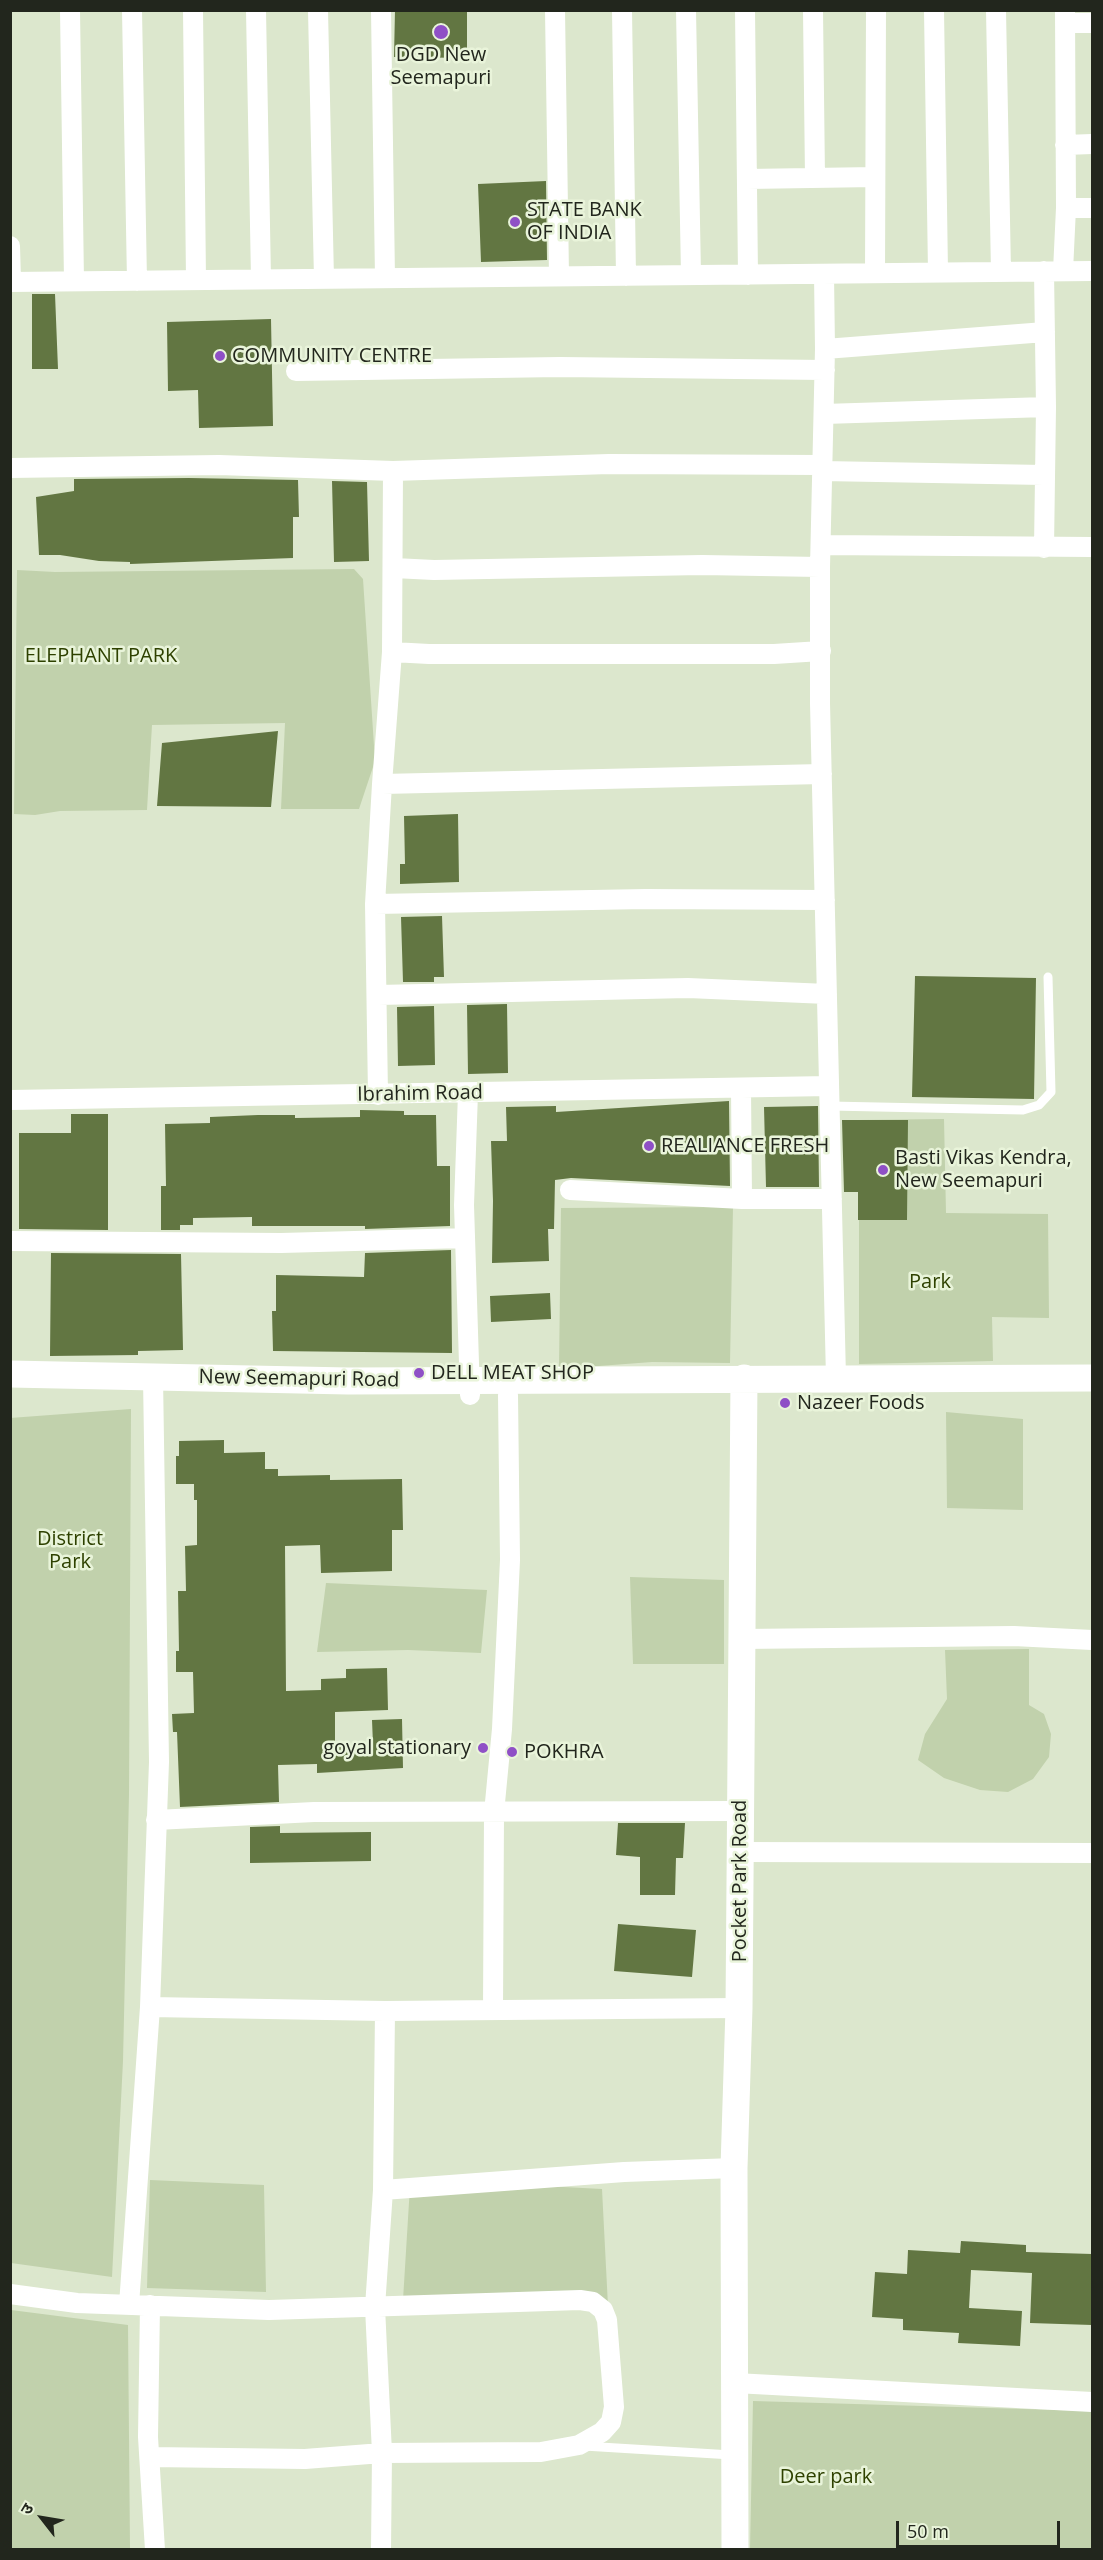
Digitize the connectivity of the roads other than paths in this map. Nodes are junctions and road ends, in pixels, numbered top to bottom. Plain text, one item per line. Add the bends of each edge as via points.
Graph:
1 (70, 10) edge
2 (132, 10) edge
3 (193, 10) edge
4 (256, 10) edge
5 (318, 10) edge
6 (381, 10) edge
7 (555, 10) edge
8 (622, 10) edge
9 (686, 10) edge
10 (745, 10) edge
11 (813, 10) edge
12 (876, 10) edge
13 (934, 10) edge
14 (996, 10) edge
15 (1065, 17) edge
16 (1092, 23) edge
17 (1092, 144) edge
18 (1065, 145) junction
19 (875, 177) junction
20 (815, 178) junction
21 (747, 179) junction
22 (1092, 207) edge
23 (1065, 208) junction
24 (10, 246) edge
25 (1053, 271) junction
26 (1092, 271) edge
27 (938, 272) junction
28 (1001, 272) junction
29 (874, 273) junction
30 (748, 274) junction
31 (824, 274) junction
32 (691, 275) junction
33 (559, 276) junction
34 (626, 276) junction
35 (386, 278) junction
36 (261, 279) junction
37 (324, 279) junction
38 (196, 280) junction
39 (74, 281) junction
40 (137, 281) junction
41 (11, 282) edge
42 (1045, 332) junction
43 (825, 349) junction
44 (825, 370) junction
45 (296, 371) dead end
46 (1046, 407) junction
47 (824, 414) junction
48 (10, 468) edge
49 (822, 468) junction
50 (393, 471) junction
51 (1044, 475) junction
52 (822, 545) junction
53 (1092, 547) edge
54 (1044, 548) junction
55 (820, 567) junction
56 (394, 568) junction
57 (821, 651) junction
58 (392, 652) junction
59 (822, 774) junction
60 (381, 784) junction
61 (825, 900) junction
62 (375, 904) junction
63 (1048, 977) dead end
64 (827, 994) junction
65 (378, 995) junction
66 (829, 1086) junction
67 (741, 1088) junction
68 (468, 1093) junction
69 (378, 1095) junction
70 (10, 1100) edge
71 (830, 1106) junction
72 (570, 1190) dead end
73 (832, 1199) junction
74 (742, 1200) junction
75 (465, 1238) junction
76 (10, 1241) edge
77 (10, 1374) edge
78 (836, 1378) junction
79 (1092, 1378) edge
80 (153, 1385) junction
81 (743, 1386) junction
82 (470, 1388) junction
83 (1092, 1392) edge
84 (10, 1393) edge
85 (508, 1395) junction
86 (741, 1639) junction
87 (1092, 1640) edge
88 (740, 1811) junction
89 (494, 1813) junction
90 (156, 1820) junction
91 (740, 1852) junction
92 (1092, 1853) edge
93 (150, 2007) junction
94 (739, 2008) junction
95 (493, 2010) junction
96 (385, 2011) junction
97 (734, 2168) junction
98 (383, 2190) junction
99 (10, 2294) edge
100 (129, 2305) junction
101 (150, 2306) junction
102 (375, 2307) junction
103 (735, 2383) junction
104 (1092, 2402) edge
105 (579, 2445) junction
106 (382, 2453) junction
107 (735, 2456) junction
108 (150, 2457) junction
109 (155, 2550) edge
110 (381, 2550) edge
111 (735, 2550) edge

1 - 39 street
2 - 40 street
3 - 38 street
4 - 36 street
5 - 37 street
6 - 35 street
7 - 33 street
8 - 34 street
9 - 32 street
10 - 21 street
11 - 20 street
12 - 19 street
13 - 27 street
14 - 28 street
15 - 16 street
15 - 18 street
17 - 18 street
18 - 23 street
19 - 20 street
19 - 29 street
20 - 21 street
21 - 30 street
22 - 23 street
23 - 25 street
24 - 41 street
25 - 26 street
25 - 28 street
25 - 42 street
27 - 28 street
27 - 29 street
29 - 31 street
30 - 31 street
30 - 32 street
31 - 43 street
32 - 34 street
33 - 34 street
33 - 35 street
35 - 37 street
36 - 37 street
36 - 38 street
38 - 40 street
39 - 40 street
39 - 41 street
42 - 43 street
42 - 46 street
43 - 44 street
44 - 45 street via 560,367
44 - 47 street
46 - 47 street
46 - 51 street
47 - 49 street
48 - 50 street via 219,465
49 - 50 street via 609,464
49 - 51 street
49 - 52 street
50 - 56 street
51 - 54 street
52 - 54 street
52 - 55 street
53 - 54 street
55 - 56 street
55 - 57 street
56 - 58 street
57 - 58 street
57 - 59 street
58 - 60 street
59 - 60 street
59 - 61 street
60 - 62 street
61 - 62 street
61 - 64 street
62 - 65 street
63 - 71 lane via 1051,1092 1039,1105 1023,1110
64 - 65 street via 688,988
64 - 66 street
65 - 69 street
66 - 67 street, Ibrahim Road
66 - 71 street
67 - 68 street, Ibrahim Road
67 - 74 street
68 - 69 street, Ibrahim Road
68 - 75 street
69 - 70 street, Ibrahim Road
71 - 73 street
72 - 74 street
73 - 74 street
73 - 78 street
75 - 76 street via 281,1243
75 - 82 street
77 - 80 main road, New Seemapuri Road
78 - 79 main road, New Seemapuri Road
78 - 81 main road, New Seemapuri Road
80 - 82 main road, New Seemapuri Road
80 - 84 main road, New Seemapuri Road
80 - 90 street via 159,1762
81 - 82 main road, New Seemapuri Road
81 - 83 main road, New Seemapuri Road
81 - 85 main road, New Seemapuri Road
81 - 86 main road, Pocket Park Road
82 - 85 main road, New Seemapuri Road
85 - 89 street via 510,1560
86 - 87 street via 1014,1636
86 - 88 main road, Pocket Park Road
88 - 89 street
88 - 91 main road, Pocket Park Road
89 - 90 street via 314,1812
89 - 95 street
90 - 93 street
91 - 92 street
91 - 94 main road, Pocket Park Road
93 - 96 street
93 - 100 street
94 - 95 street
94 - 97 main road, Pocket Park Road
95 - 96 street
96 - 98 street
97 - 98 street
97 - 103 main road, Pocket Park Road
98 - 102 street
99 - 100 street
100 - 101 street
101 - 102 street via 269,2310
101 - 108 street
102 - 105 street via 593,2302 607,2320 614,2407 611,2422 602,2432
102 - 106 street
103 - 104 street
103 - 107 main road, Pocket Park Road
105 - 106 street via 542,2452
105 - 107 lane
106 - 108 street via 305,2458
106 - 110 street
107 - 111 main road, Pocket Park Road
108 - 109 street

